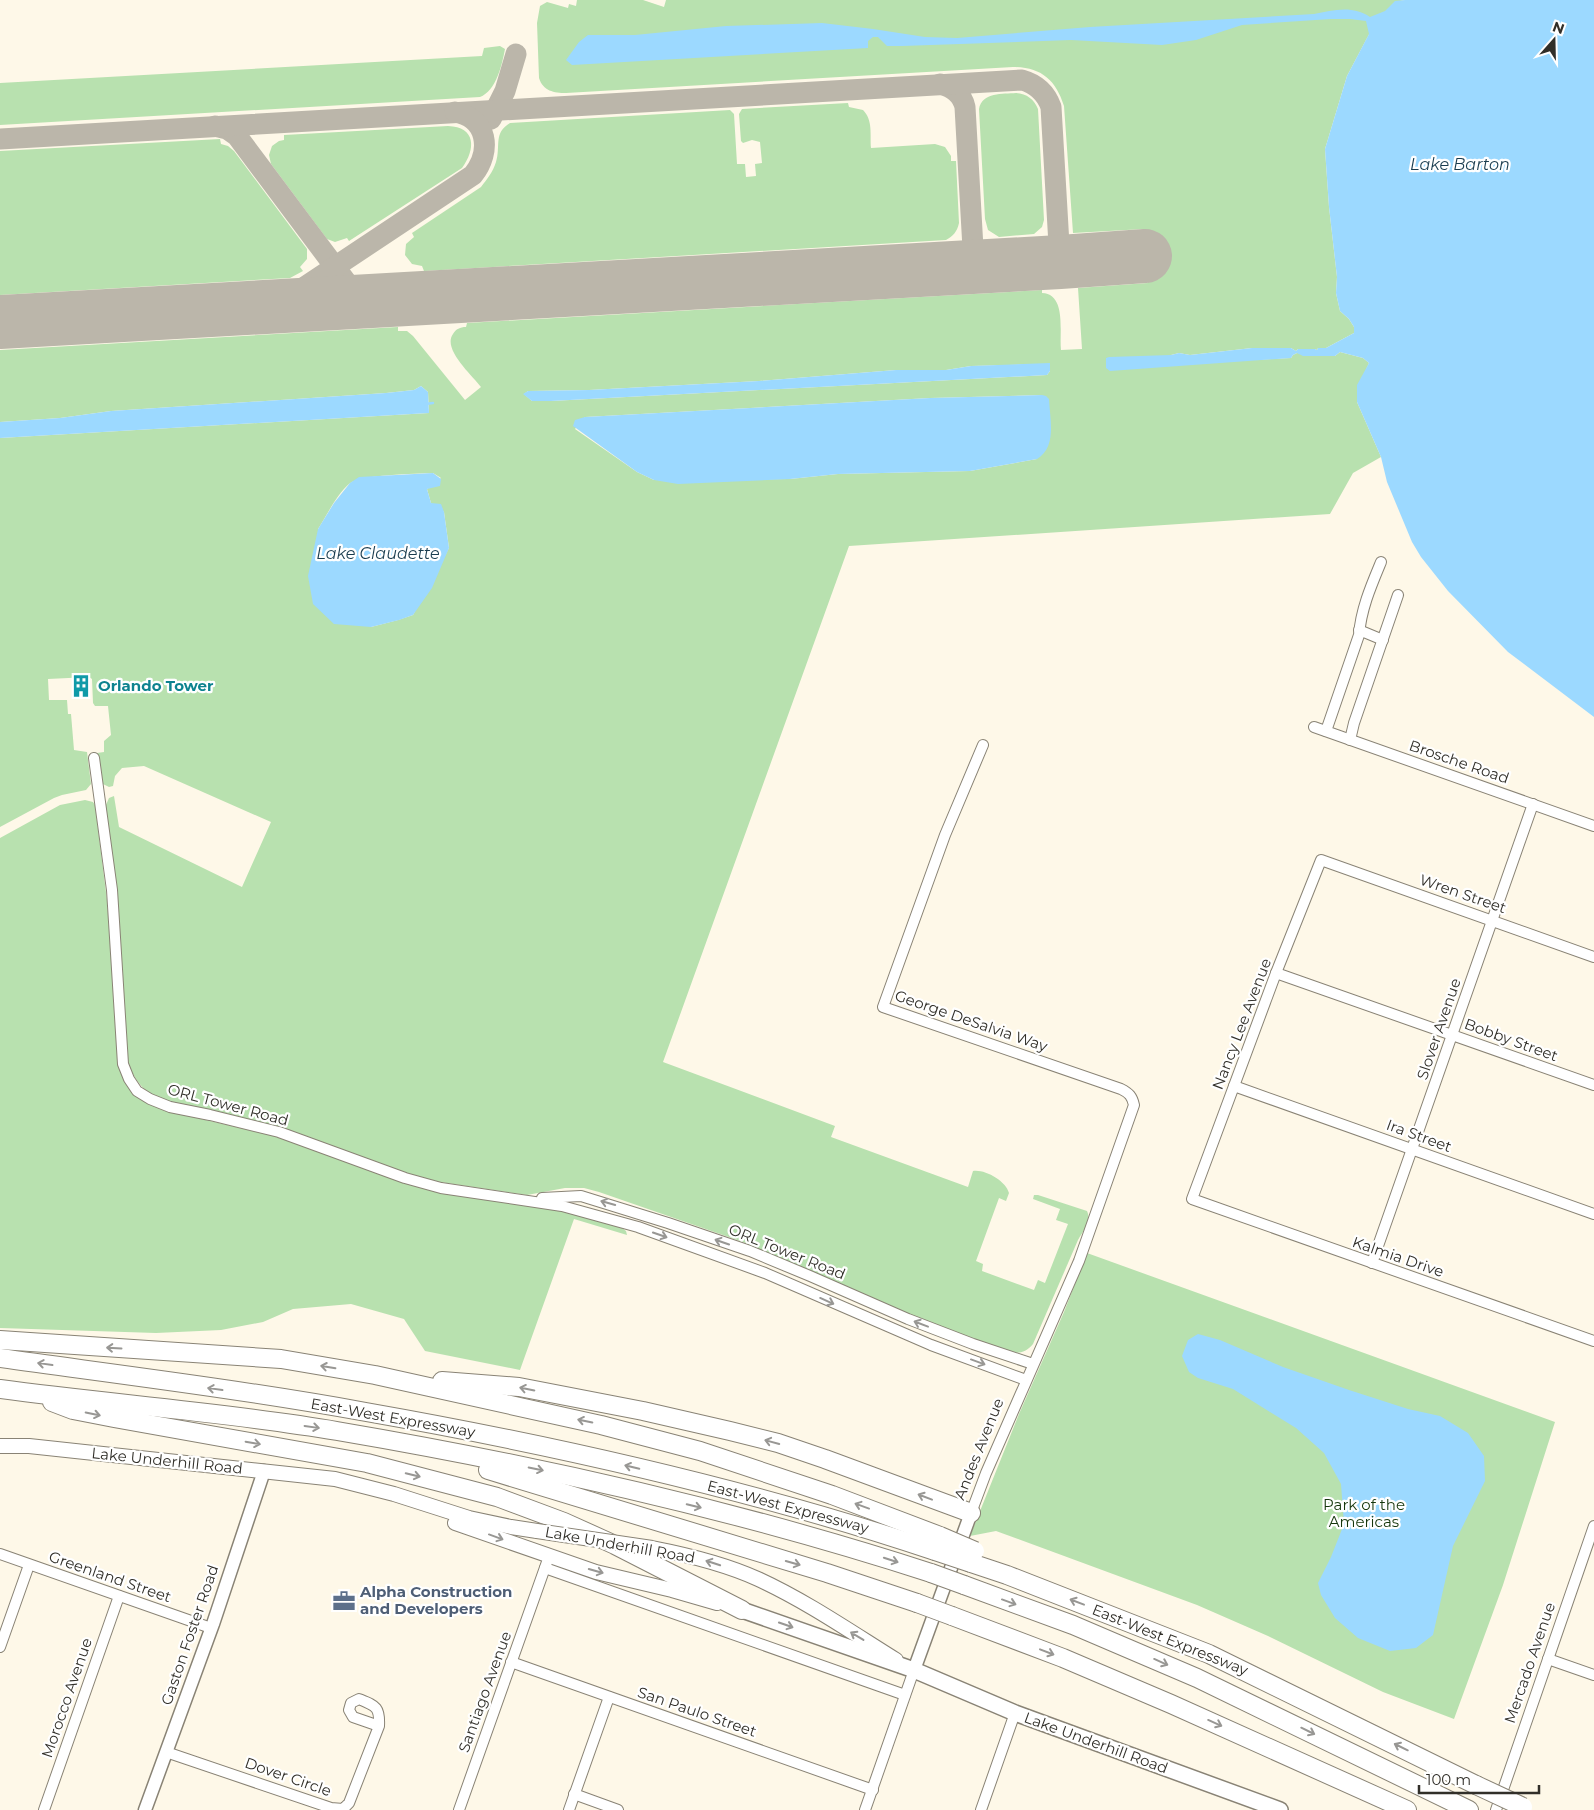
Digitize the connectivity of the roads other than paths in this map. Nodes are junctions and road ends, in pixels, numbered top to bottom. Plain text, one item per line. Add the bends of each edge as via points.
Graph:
1 (1381, 562) dead end
2 (1398, 595) dead end
3 (1359, 630) junction
4 (1383, 640) junction
5 (1314, 727) dead end
6 (1326, 732) junction
7 (1350, 740) junction
8 (983, 745) dead end
9 (94, 758) dead end
10 (1533, 804) junction
11 (1594, 826) edge
12 (1321, 860) joint
13 (1492, 921) junction
14 (1594, 957) edge
15 (1276, 973) junction
16 (1452, 1035) junction
17 (1234, 1086) junction
18 (1594, 1086) edge
19 (1134, 1105) joint
20 (1413, 1150) junction
21 (1192, 1199) joint
22 (524, 1200) junction
23 (643, 1214) junction
24 (1594, 1214) edge
25 (638, 1227) junction
26 (1372, 1264) junction
27 (810, 1276) junction
28 (804, 1290) junction
29 (0, 1340) edge
30 (1594, 1341) edge
31 (0, 1358) edge
32 (1033, 1364) junction
33 (375, 1375) junction
34 (1026, 1380) junction
35 (0, 1389) edge
36 (31, 1393) junction
37 (0, 1446) edge
38 (437, 1450) junction
39 (264, 1471) junction
40 (335, 1479) junction
41 (971, 1513) junction
42 (1594, 1526) edge
43 (938, 1544) junction
44 (0, 1554) edge
45 (547, 1562) junction
46 (29, 1564) junction
47 (119, 1596) junction
48 (742, 1610) junction
49 (211, 1628) junction
50 (0, 1647) edge
51 (1548, 1659) junction
52 (511, 1662) junction
53 (914, 1670) junction
54 (1594, 1675) edge
55 (906, 1695) junction
56 (609, 1697) junction
57 (1016, 1713) junction
58 (380, 1726) dead end
59 (166, 1752) junction
60 (873, 1790) junction
61 (574, 1794) junction
62 (1528, 1809) edge
63 (44, 1810) edge
64 (145, 1810) edge
65 (459, 1810) edge
66 (569, 1810) edge
67 (618, 1810) edge
68 (865, 1810) edge
69 (981, 1810) edge
70 (1280, 1810) edge
71 (1407, 1810) edge
72 (1469, 1810) edge
73 (1496, 1810) edge

1 - 3 street via 1367,597
2 - 4 street
3 - 4 street
3 - 6 street
4 - 7 street
5 - 6 street, Brosche Road
6 - 7 street, Brosche Road
7 - 10 street, Brosche Road
8 - 19 street, George DeSalvia Way via 883,1007 1129,1092
9 - 22 street, ORL Tower Road via 112,890 123,1064 137,1091 170,1107 279,1132 441,1188
10 - 11 street, Brosche Road
10 - 13 street, Slover Avenue
12 - 13 street, Wren Street
12 - 15 street, Nancy Lee Avenue
13 - 14 street, Wren Street
13 - 16 street, Slover Avenue
15 - 16 street, Bobby Street
15 - 17 street, Nancy Lee Avenue
16 - 18 street, Bobby Street
16 - 20 street, Slover Avenue
17 - 20 street, Ira Street
17 - 21 street, Nancy Lee Avenue
19 - 32 street, Andes Avenue via 1079,1261
20 - 24 street, Ira Street
20 - 26 street, Slover Avenue
21 - 26 street, Kalmia Drive
23 -> 22 street, ORL Tower Road via 580,1196
22 - 25 street, ORL Tower Road via 574,1208
23 - 25 street
27 -> 23 street, ORL Tower Road via 750,1251
25 -> 28 street, ORL Tower Road
26 - 30 street, Kalmia Drive
27 - 28 street
32 -> 27 street, ORL Tower Road via 908,1319
28 -> 34 street, ORL Tower Road via 931,1345
33 -> 29 highway via 281,1359
43 -> 31 highway, East-West Expressway via 550,1448 366,1412
32 - 34 street, Andes Avenue
41 -> 33 highway via 778,1444 644,1411 520,1387
43 -> 33 highway via 832,1495 700,1451 601,1425
34 - 41 street, Andes Avenue
35 - 36 highway, East-West Expressway
36 -> 38 highway, East-West Expressway via 227,1415
36 -> 48 highway via 73,1410 367,1463 497,1497 615,1545
37 - 39 main road, Lake Underhill Road via 29,1446
38 -> 71 highway, bridge via 482,1468 917,1603 1063,1658
38 -> 72 highway, East-West Expressway, bridge via 655,1496 842,1545 931,1573 1073,1625 1197,1678
39 - 40 main road, Lake Underhill Road
39 - 49 street, Gaston Foster Road
40 -> 45 main road, Lake Underhill Road
53 -> 40 main road, Lake Underhill Road, bridge via 758,1579 709,1561 652,1548 511,1527
41 - 53 street, Andes Avenue
42 - 51 street, Mercado Avenue
62 -> 43 highway, East-West Expressway, bridge via 1209,1654 1008,1575 1004,1562 973,1557
44 - 46 street, Greenland Street
45 -> 48 main road, Lake Underhill Road via 672,1590
45 - 52 street, Santiago Avenue
45 - 55 street, Lake Underhill Road
46 - 47 street, Greenland Street
46 - 50 street
47 - 49 street, Greenland Street
47 - 63 street, Morocco Avenue
48 -> 53 main road, Lake Underhill Road
49 - 59 street, Gaston Foster Road
51 - 54 street
51 - 73 street, Mercado Avenue
52 - 56 street, San Paulo Street
52 - 65 street, Santiago Avenue
53 - 55 street, Andes Avenue
53 - 57 main road, Lake Underhill Road
55 - 60 street, Andes Avenue
56 - 60 street, San Paulo Street
56 - 61 street
57 - 69 street
57 - 70 main road, Lake Underhill Road
58 - 59 street, Dover Circle via 349,1803 343,1809 331,1808
59 - 64 street, Gaston Foster Road
60 - 68 street, Andes Avenue
61 - 66 street
61 - 67 street

